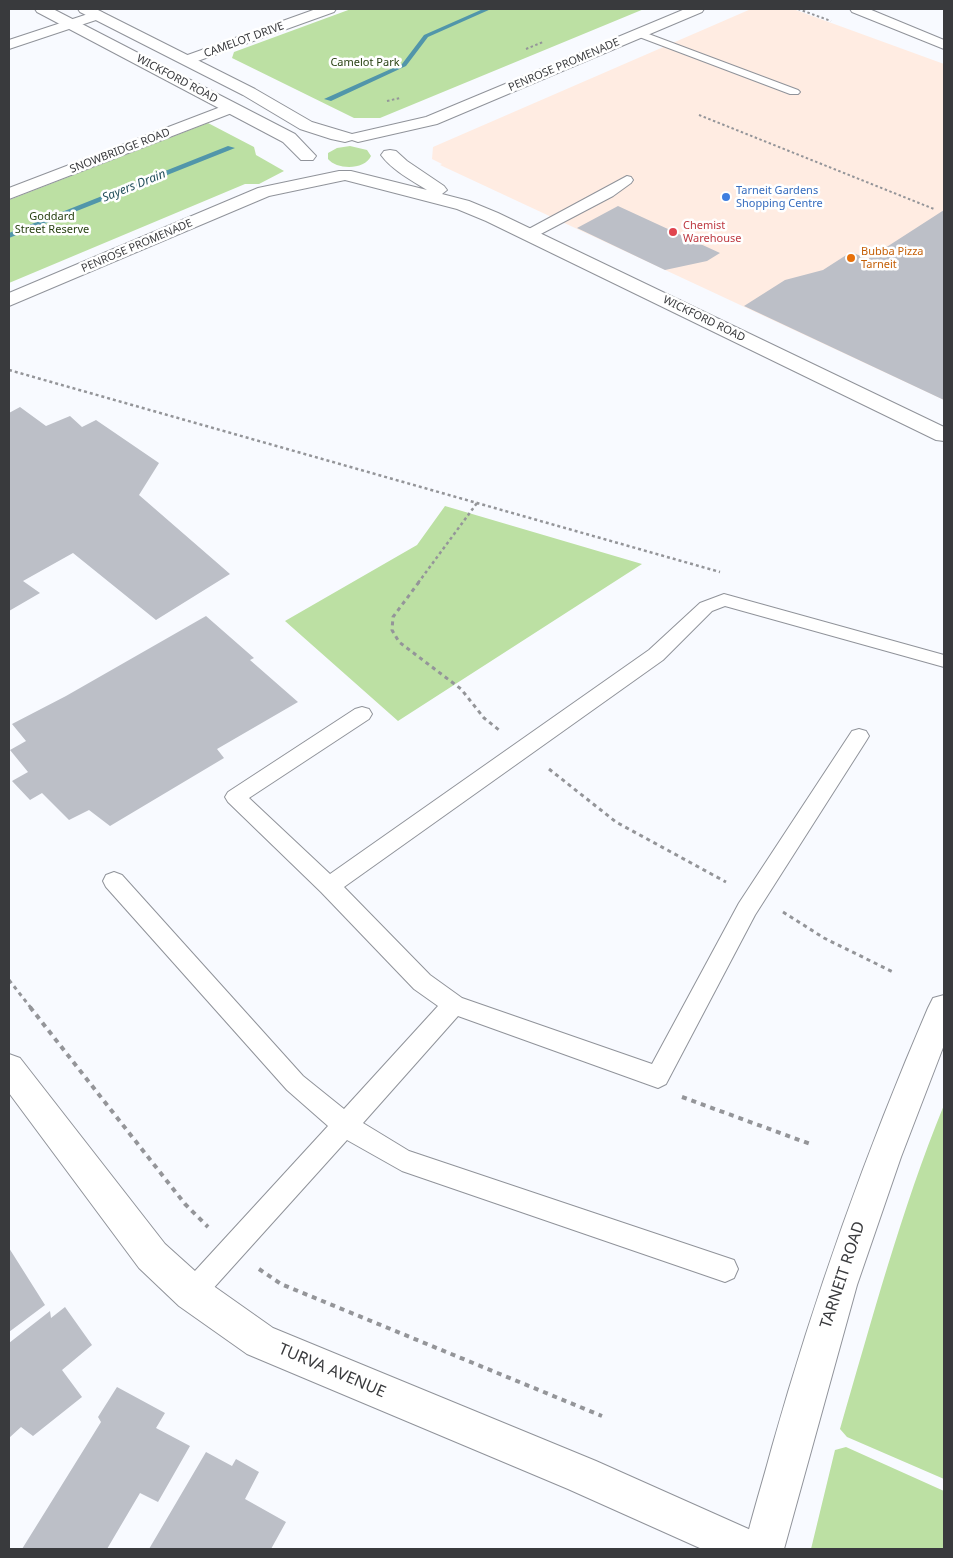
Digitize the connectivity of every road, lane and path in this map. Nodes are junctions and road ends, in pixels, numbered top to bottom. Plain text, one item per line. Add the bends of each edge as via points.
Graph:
1 (42, 9) edge
2 (329, 9) edge
3 (697, 9) edge
4 (857, 9) edge
5 (91, 12) edge
6 (72, 24) junction
7 (638, 33) junction
8 (9, 45) edge
9 (944, 45) edge
10 (187, 60) junction
11 (794, 92) dead end
12 (231, 108) junction
13 (700, 115) dead end
14 (431, 121) junction
15 (352, 137) junction
16 (390, 155) junction
17 (307, 156) junction
18 (345, 176) junction
19 (627, 180) dead end
20 (264, 192) junction
21 (9, 194) edge
22 (463, 205) junction
23 (934, 209) dead end
24 (530, 234) junction
25 (9, 300) edge
26 (9, 370) edge
27 (944, 435) edge
28 (477, 503) junction
29 (725, 573) dead end
30 (944, 661) edge
31 (362, 714) dead end
32 (859, 736) dead end
33 (523, 749) junction
34 (114, 881) dead end
35 (329, 886) junction
36 (755, 897) junction
37 (893, 972) dead end
38 (454, 1005) junction
39 (944, 1008) edge
40 (9, 1068) edge
41 (658, 1077) junction
42 (345, 1125) junction
43 (813, 1145) dead end
44 (725, 1269) dead end
45 (192, 1293) junction
46 (748, 1549) edge
47 (764, 1549) edge

1 - 6 street, WICKFORD ROAD
2 - 10 street, CAMELOT DRIVE
3 - 7 street, PENROSE PROMENADE
4 - 9 street
5 - 6 street
5 - 10 street, WICKFORD ROAD
6 - 8 street
6 - 12 street, WICKFORD ROAD
7 - 11 lane
7 - 14 street, PENROSE PROMENADE
10 - 15 street, WICKFORD ROAD via 311,129
12 - 17 street, WICKFORD ROAD via 289,138
12 - 21 street, SNOWBRIDGE ROAD
13 - 23 path
14 - 15 street, PENROSE PROMENADE
14 - 16 street, PENROSE PROMENADE
15 - 16 street, WICKFORD ROAD via 382,144
15 - 17 street, PENROSE PROMENADE via 318,144
16 - 18 street, PENROSE PROMENADE via 379,169
16 - 22 street, WICKFORD ROAD via 414,175
17 - 18 street, WICKFORD ROAD via 309,164 316,170
17 - 20 street, PENROSE PROMENADE
18 - 20 street, PENROSE PROMENADE
18 - 22 street, WICKFORD ROAD
19 - 24 lane
20 - 25 street, PENROSE PROMENADE
22 - 24 street, WICKFORD ROAD
24 - 27 street, WICKFORD ROAD
26 - 28 path
28 - 29 path
28 - 33 path via 393,618 392,630 399,642 461,689 484,718
30 - 33 lane via 724,600 706,607 656,655
31 - 35 lane via 235,797
32 - 36 lane
33 - 35 lane
33 - 36 path via 616,822
34 - 42 lane via 296,1083
35 - 38 lane via 422,982
36 - 37 path via 824,938
36 - 41 lane
38 - 41 lane
38 - 42 lane
39 - 47 street, TARNEIT ROAD via 902,1104 851,1248 826,1325
40 - 45 street, TURVA AVENUE via 152,1256
41 - 43 path via 684,1100
42 - 44 lane via 402,1160
42 - 45 lane
45 - 46 street, TURVA AVENUE via 260,1341 582,1475

